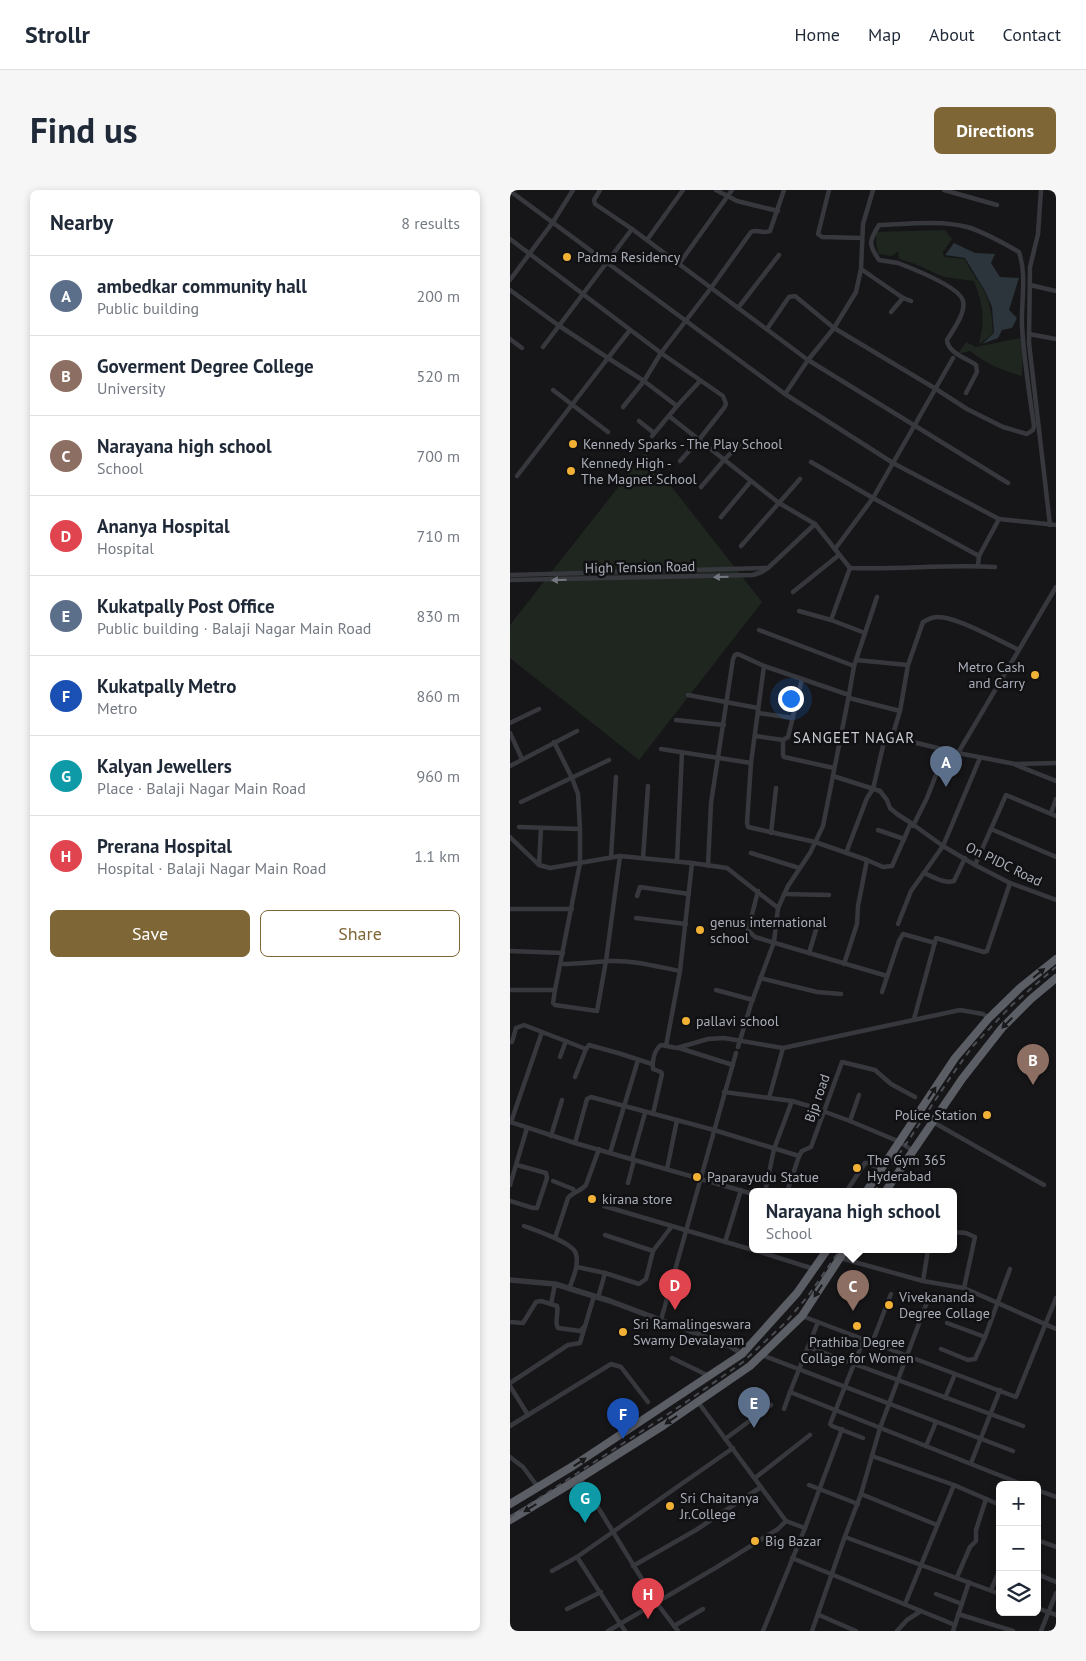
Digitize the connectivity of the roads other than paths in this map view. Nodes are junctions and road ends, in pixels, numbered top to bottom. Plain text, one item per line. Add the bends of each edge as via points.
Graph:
1 (573, 190) edge
2 (600, 190) edge
3 (683, 190) edge
4 (716, 190) edge
5 (732, 190) edge
6 (784, 190) edge
7 (829, 190) edge
8 (873, 190) edge
9 (944, 190) edge
10 (1040, 190) edge
11 (510, 191) edge
12 (727, 197) junction
13 (997, 205) dead end
14 (778, 211) junction
15 (553, 222) junction
16 (632, 229) junction
17 (862, 238) junction
18 (510, 239) edge
19 (647, 240) junction
20 (530, 253) junction
21 (779, 255) dead end
22 (606, 263) junction
23 (678, 264) junction
24 (861, 270) junction
25 (510, 280) edge
26 (1030, 285) junction
27 (712, 288) junction
28 (510, 290) edge
29 (1056, 291) edge
30 (583, 294) junction
31 (903, 298) junction
32 (911, 301) dead end
33 (738, 308) junction
34 (891, 312) dead end
35 (684, 321) junction
36 (558, 325) junction
37 (834, 328) junction
38 (630, 330) junction
39 (766, 330) junction
40 (1029, 334) junction
41 (510, 339) edge
42 (1056, 339) edge
43 (543, 346) dead end
44 (522, 348) dead end
45 (661, 353) junction
46 (608, 358) junction
47 (953, 358) dead end
48 (808, 360) junction
49 (644, 381) junction
50 (700, 381) junction
51 (936, 389) junction
52 (553, 390) dead end
53 (966, 393) dead end
54 (785, 394) junction
55 (573, 405) junction
56 (677, 406) junction
57 (623, 407) dead end
58 (668, 416) junction
59 (639, 421) dead end
60 (914, 427) junction
61 (608, 432) dead end
62 (698, 441) junction
63 (742, 442) dead end
64 (724, 460) junction
65 (680, 461) dead end
66 (811, 462) dead end
67 (893, 463) junction
68 (518, 476) dead end
69 (800, 479) dead end
70 (751, 481) junction
71 (1008, 483) dead end
72 (701, 488) dead end
73 (873, 498) junction
74 (779, 503) junction
75 (721, 517) dead end
76 (999, 519) junction
77 (815, 524) junction
78 (1050, 525) junction
79 (1056, 525) edge
80 (741, 546) dead end
81 (834, 548) junction
82 (839, 555) junction
83 (979, 556) junction
84 (978, 565) junction
85 (995, 567) dead end
86 (768, 568) junction
87 (850, 568) junction
88 (535, 574) junction
89 (512, 577) edge
90 (535, 580) junction
91 (1056, 587) edge
92 (794, 592) dead end
93 (878, 597) dead end
94 (799, 611) dead end
95 (831, 620) junction
96 (759, 630) dead end
97 (865, 633) junction
98 (1019, 650) junction
99 (856, 660) junction
100 (908, 665) junction
101 (764, 666) junction
102 (854, 666) junction
103 (802, 679) junction
104 (688, 695) dead end
105 (849, 697) junction
106 (728, 703) junction
107 (539, 709) dead end
108 (758, 710) junction
109 (900, 711) junction
110 (793, 718) junction
111 (676, 720) dead end
112 (510, 723) edge
113 (724, 725) junction
114 (578, 731) dead end
115 (510, 733) edge
116 (755, 736) junction
117 (892, 738) junction
118 (783, 740) junction
119 (554, 742) junction
120 (661, 749) dead end
121 (946, 750) junction
122 (682, 752) junction
123 (958, 753) junction
124 (719, 758) junction
125 (980, 758) junction
126 (522, 759) junction
127 (609, 760) dead end
128 (751, 763) junction
129 (1056, 763) edge
130 (1015, 764) junction
131 (510, 766) edge
132 (834, 768) junction
133 (833, 776) junction
134 (616, 777) dead end
135 (572, 778) junction
136 (1056, 781) edge
137 (648, 786) dead end
138 (776, 788) dead end
139 (873, 789) junction
140 (1056, 800) edge
141 (521, 802) dead end
142 (1053, 814) edge
143 (912, 824) junction
144 (519, 827) dead end
145 (540, 828) junction
146 (580, 829) junction
147 (991, 829) junction
148 (878, 830) dead end
149 (771, 833) junction
150 (510, 837) edge
151 (904, 839) junction
152 (814, 842) junction
153 (943, 846) junction
154 (751, 853) dead end
155 (846, 853) junction
156 (620, 856) junction
157 (611, 857) junction
158 (1056, 857) edge
159 (643, 858) junction
160 (965, 858) junction
161 (677, 860) junction
162 (867, 860) junction
163 (580, 863) junction
164 (692, 863) junction
165 (539, 865) junction
166 (975, 865) junction
167 (708, 866) junction
168 (799, 868) junction
169 (924, 873) junction
170 (1010, 883) junction
171 (758, 891) junction
172 (689, 894) junction
173 (784, 894) junction
174 (829, 895) dead end
175 (637, 896) dead end
176 (1056, 900) edge
177 (778, 908) junction
178 (510, 909) edge
179 (572, 909) junction
180 (636, 918) dead end
181 (819, 920) dead end
182 (686, 924) junction
183 (898, 924) dead end
184 (774, 942) junction
185 (935, 943) junction
186 (510, 950) edge
187 (563, 953) junction
188 (809, 953) junction
189 (1056, 959) edge
190 (606, 962) junction
191 (561, 964) junction
192 (844, 964) junction
193 (680, 971) junction
194 (887, 976) junction
195 (760, 978) junction
196 (1056, 978) edge
197 (510, 990) edge
198 (555, 990) junction
199 (716, 990) dead end
200 (882, 992) dead end
201 (841, 994) dead end
202 (753, 1000) junction
203 (989, 1018) junction
204 (914, 1019) junction
205 (542, 1032) junction
206 (566, 1041) junction
207 (740, 1041) junction
208 (511, 1044) edge
209 (666, 1046) junction
210 (738, 1047) dead end
211 (677, 1048) junction
212 (783, 1048) junction
213 (586, 1049) junction
214 (736, 1053) dead end
215 (560, 1057) dead end
216 (638, 1060) junction
217 (652, 1064) junction
218 (733, 1065) junction
219 (575, 1077) dead end
220 (724, 1092) junction
221 (859, 1095) dead end
222 (915, 1097) dead end
223 (769, 1098) junction
224 (562, 1100) dead end
225 (792, 1102) junction
226 (624, 1106) junction
227 (824, 1111) junction
228 (645, 1112) junction
229 (653, 1114) junction
230 (677, 1120) junction
231 (850, 1121) junction
232 (510, 1122) edge
233 (932, 1122) junction
234 (526, 1128) junction
235 (714, 1130) junction
236 (551, 1136) junction
237 (900, 1142) junction
238 (575, 1143) junction
239 (599, 1149) junction
240 (774, 1149) junction
241 (913, 1151) junction
242 (610, 1153) junction
243 (893, 1153) junction
244 (799, 1156) junction
245 (633, 1159) junction
246 (905, 1162) junction
247 (517, 1166) junction
248 (667, 1169) junction
249 (882, 1170) junction
250 (700, 1180) junction
251 (511, 1182) edge
252 (553, 1182) dead end
253 (628, 1183) dead end
254 (1044, 1185) dead end
255 (766, 1188) edge
256 (788, 1188) edge
257 (849, 1188) edge
258 (869, 1188) edge
259 (887, 1188) edge
260 (510, 1190) edge
261 (741, 1190) junction
262 (575, 1192) junction
263 (749, 1193) edge
264 (510, 1201) edge
265 (604, 1206) dead end
266 (524, 1226) dead end
267 (672, 1226) junction
268 (686, 1230) junction
269 (957, 1232) edge
270 (605, 1234) dead end
271 (555, 1238) junction
272 (725, 1242) junction
273 (749, 1249) edge
274 (653, 1251) junction
275 (771, 1253) edge
276 (825, 1253) edge
277 (843, 1253) edge
278 (928, 1253) edge
279 (839, 1258) junction
280 (577, 1267) junction
281 (814, 1269) junction
282 (1010, 1269) dead end
283 (605, 1273) junction
284 (510, 1280) edge
285 (923, 1281) junction
286 (555, 1284) junction
287 (964, 1288) junction
288 (568, 1289) junction
289 (891, 1294) dead end
290 (596, 1297) junction
291 (1056, 1298) edge
292 (927, 1302) dead end
293 (997, 1303) junction
294 (551, 1304) junction
295 (802, 1316) junction
296 (661, 1320) junction
297 (510, 1322) edge
298 (818, 1322) junction
299 (946, 1322) dead end
300 (1045, 1324) junction
301 (584, 1326) junction
302 (1056, 1329) edge
303 (985, 1337) junction
304 (864, 1339) junction
305 (872, 1343) junction
306 (808, 1347) junction
307 (940, 1350) dead end
308 (742, 1354) junction
309 (762, 1355) junction
310 (908, 1356) junction
311 (672, 1358) dead end
312 (854, 1364) junction
313 (799, 1369) junction
314 (955, 1374) junction
315 (710, 1376) junction
316 (899, 1381) junction
317 (510, 1385) edge
318 (844, 1387) junction
319 (1000, 1390) junction
320 (790, 1392) junction
321 (945, 1398) junction
322 (648, 1402) dead end
323 (698, 1402) junction
324 (889, 1404) junction
325 (771, 1405) dead end
326 (784, 1409) dead end
327 (835, 1410) junction
328 (990, 1414) junction
329 (528, 1415) junction
330 (936, 1422) junction
331 (510, 1426) edge
332 (1023, 1426) dead end
333 (880, 1428) junction
334 (842, 1429) junction
335 (810, 1435) dead end
336 (863, 1438) dead end
337 (725, 1439) junction
338 (980, 1439) junction
339 (926, 1446) junction
340 (732, 1448) junction
341 (1013, 1451) dead end
342 (872, 1456) junction
343 (510, 1457) edge
344 (970, 1463) junction
345 (580, 1478) junction
346 (755, 1478) junction
347 (1014, 1481) edge
348 (809, 1485) dead end
349 (954, 1485) junction
350 (761, 1487) junction
351 (538, 1488) junction
352 (820, 1490) junction
353 (1041, 1491) edge
354 (861, 1494) junction
355 (1056, 1497) edge
356 (986, 1499) junction
357 (996, 1503) edge
358 (510, 1504) edge
359 (858, 1504) junction
360 (510, 1520) edge
361 (786, 1521) junction
362 (937, 1525) junction
363 (805, 1528) junction
364 (613, 1531) junction
365 (845, 1537) junction
366 (1041, 1541) edge
367 (1056, 1547) edge
368 (577, 1557) junction
369 (792, 1558) junction
370 (922, 1565) junction
371 (634, 1566) junction
372 (552, 1570) dead end
373 (999, 1571) edge
374 (832, 1575) junction
375 (1041, 1576) edge
376 (957, 1577) junction
377 (969, 1582) junction
378 (1056, 1582) edge
379 (991, 1590) junction
380 (600, 1592) junction
381 (996, 1592) edge
382 (1056, 1593) edge
383 (936, 1594) dead end
384 (656, 1602) junction
385 (905, 1604) junction
386 (962, 1604) junction
387 (567, 1609) dead end
388 (703, 1609) dead end
389 (1041, 1609) edge
390 (921, 1611) junction
391 (1048, 1612) junction
392 (958, 1614) junction
393 (819, 1615) junction
394 (1056, 1615) edge
395 (620, 1624) junction
396 (955, 1625) junction
397 (674, 1626) junction
398 (608, 1631) edge
399 (625, 1631) edge
400 (678, 1631) edge
401 (763, 1631) edge
402 (812, 1631) edge
403 (856, 1631) edge
404 (898, 1631) edge
405 (953, 1631) edge
406 (1012, 1631) edge
407 (1041, 1631) edge

1 - 15 street
2 - 16 street via 595,204
3 - 19 street
4 - 12 street
5 - 12 street
6 - 14 street
7 - 17 street via 818,234 822,237
8 - 17 street
9 - 13 street
10 - 26 street via 1038,234 1030,267
11 - 15 street
12 - 14 street
12 - 23 street
14 - 27 street via 770,231 751,232
15 - 20 street
15 - 22 street
16 - 19 street
16 - 22 street
17 - 24 street
18 - 20 street
19 - 23 street
20 - 25 street
20 - 30 street
21 - 33 street
22 - 30 street
22 - 35 street
23 - 27 street
24 - 31 street
24 - 37 street via 856,292
26 - 29 street
26 - 40 street
27 - 33 street
27 - 35 street
28 - 36 street
30 - 36 street
30 - 38 street
31 - 32 street
31 - 34 street
33 - 39 street
35 - 45 street
35 - 54 street
36 - 43 street
36 - 46 street
37 - 39 street via 792,296
37 - 48 street
37 - 51 street
38 - 45 street
38 - 46 street
39 - 48 street
40 - 42 street
40 - 78 street
41 - 44 street
45 - 49 street
45 - 50 street
46 - 49 street
46 - 55 street
47 - 51 street
48 - 54 street
48 - 60 street
49 - 56 street
49 - 57 street
50 - 56 street
50 - 62 street via 723,396 726,404
51 - 53 street via 1003,428 1027,434 1032,430 1024,367 1023,262 1019,252 967,227 946,224 879,225 871,238 871,249 879,260 918,271 963,299 963,310 947,343 976,365 977,372
51 - 60 street
52 - 55 street
54 - 67 street
55 - 61 street
55 - 68 street
56 - 58 street
58 - 59 street via 653,435
58 - 62 street
60 - 67 street
60 - 71 street
62 - 64 street
62 - 65 street
63 - 64 street
64 - 70 street
64 - 72 street
66 - 73 street
67 - 73 street
67 - 76 street
69 - 74 street
70 - 74 street
70 - 75 street
73 - 81 street
73 - 83 street
74 - 77 street
74 - 80 street
76 - 78 street
76 - 83 street
77 - 81 street
77 - 86 street, High Tension Road
78 - 79 street
81 - 82 street
82 - 87 street
82 - 92 street
83 - 84 street
84 - 85 street
84 - 87 street
86 - 88 street, High Tension Road
86 -> 90 street, High Tension Road via 758,574 739,576
87 - 95 street
88 - 89 street, High Tension Road
88 - 90 street
89 - 90 street, High Tension Road
91 - 98 street
93 - 97 street
94 - 95 street
95 - 97 street
96 - 102 street
97 - 99 street
98 - 100 street via 955,620 931,617 923,622
98 - 123 street
99 - 100 street
99 - 102 street
100 - 109 street
101 - 103 street
101 - 106 street via 734,655
101 - 108 street
102 - 105 street
103 - 105 street
103 - 110 street
104 - 106 street
105 - 109 street
105 - 132 street
106 - 108 street
106 - 113 street
107 - 112 street
108 - 110 street
108 - 116 street
109 - 117 street
110 - 118 street via 788,737
111 - 113 street
113 - 124 street
114 - 119 street
115 - 126 street
116 - 118 street
116 - 128 street
117 - 121 street
117 - 139 street via 884,742
118 - 132 street via 784,757
119 - 126 street
119 - 135 street
120 - 122 street
121 - 123 street
121 - 143 street via 927,798
122 - 124 street
122 - 161 street
123 - 125 street
124 - 128 street
124 - 167 street via 711,803
125 - 130 street
125 - 153 street
126 - 131 street
127 - 135 street
128 - 149 street via 748,827
129 - 130 street
130 - 136 street
132 - 133 street
133 - 139 street
133 - 152 street via 823,826
134 - 157 street
135 - 141 street
135 - 146 street via 578,794
137 - 159 street
138 - 149 street
139 - 143 street, On PIDC Road via 883,794 896,814
139 - 155 street
140 - 142 street
142 - 147 street via 1006,795
143 - 151 street
143 - 153 street, On PIDC Road
144 - 145 street
145 - 146 street
145 - 165 street
146 - 163 street
147 - 158 street
147 - 166 street
148 - 151 street
149 - 152 street
150 - 165 street
151 - 162 street via 892,866 883,867
152 - 155 street
152 - 168 street
153 - 160 street, On PIDC Road
153 - 169 street
154 - 168 street
155 - 162 street
156 - 157 street
156 - 159 street
156 - 190 street
157 - 163 street
159 - 161 street
160 - 166 street, On PIDC Road
160 - 169 street via 952,882
161 - 164 street
162 - 192 street via 858,906 858,924
163 - 165 street via 550,868
163 - 179 street
164 - 167 street
164 - 172 street
166 - 170 street, On PIDC Road
167 - 171 street via 727,868
168 - 173 street
169 - 183 street via 911,891
170 - 176 street, On PIDC Road
170 - 185 street via 987,951 936,938
171 - 177 street
171 - 184 street via 748,930 755,937
172 - 175 street via 640,887
172 - 182 street
173 - 174 street
173 - 177 street
177 - 184 street
178 - 179 street
179 - 187 street
180 - 182 street
181 - 188 street
182 - 193 street
184 - 188 street
184 - 195 street
185 - 194 street via 903,934
185 - 204 street
186 - 187 street
187 - 191 street
188 - 192 street
203 -> 189 highway
190 - 191 street
190 - 193 street
190 - 198 street via 597,1011 554,1005
191 - 198 street
192 - 194 street
193 - 209 street
194 - 200 street
195 - 201 street via 817,992
195 - 202 street
196 -> 233 highway via 1002,1028
197 - 198 street
199 - 202 street
202 - 207 street
203 - 204 street via 960,1010
237 -> 203 highway via 947,1069
204 - 212 street
205 - 206 street
205 - 208 street via 520,1025
205 - 232 street
206 - 213 street
206 - 215 street
207 - 210 street
207 - 211 street via 708,1039
207 - 212 street
209 - 211 street
209 - 217 street via 658,1048
211 - 218 street
212 - 223 street
213 - 216 street via 589,1045
213 - 219 street
214 - 218 street
216 - 217 street
216 - 226 street
217 - 229 street via 652,1069 662,1074
218 - 220 street
220 - 223 street
220 - 235 street
221 - 231 street
222 - 227 street, Bjp road via 891,1084 875,1070 842,1062
223 - 225 street
224 - 236 street
225 - 227 street
225 - 240 street
226 - 228 street
226 - 238 street via 589,1097
226 - 242 street
227 - 231 street
227 - 244 street, Bjp road via 811,1147
228 - 229 street
228 - 245 street
229 - 230 street
230 - 235 street
230 - 248 street
231 - 237 street
232 - 234 street
233 - 241 highway
233 - 254 street
234 - 236 street
234 - 247 street
235 - 240 street
235 - 250 street
236 - 238 street
237 - 241 street
237 - 243 highway
238 - 239 street
239 - 242 street
239 - 262 street via 586,1185
240 - 244 street
240 - 255 street
241 - 246 highway
242 - 245 street
243 - 246 highway
243 - 249 highway
244 - 256 street
245 - 248 street
245 - 253 street
246 - 259 highway
247 - 251 street
247 - 264 street via 546,1173 547,1178 538,1208
248 - 250 street
249 - 257 street via 865,1163
249 - 258 highway
250 - 261 street
250 - 268 street
251 - 260 street
252 - 262 street
261 - 263 street
261 - 272 street
262 - 271 street via 568,1198
265 - 267 street
266 - 271 street
267 - 268 street
267 - 274 street
268 - 272 street
268 - 296 street
269 - 287 street via 975,1237
270 - 274 street
271 - 280 street via 575,1250
272 - 273 street
274 - 283 street via 646,1279 639,1284
275 - 281 street
276 - 281 highway
277 - 279 highway
278 - 285 street
279 - 285 street
279 -> 295 highway
280 - 283 street
280 - 288 street
281 - 308 highway
282 - 293 street
283 - 290 street
284 - 286 street
285 - 287 street
286 - 288 street
286 - 294 street
287 - 293 street
288 - 290 street
289 - 305 street
290 - 296 street
290 - 301 street
291 - 300 street
292 - 310 street
293 - 300 street
293 - 303 street
294 - 297 street via 536,1302 523,1324
294 - 301 street via 558,1309 558,1328 580,1331
295 - 298 street
295 - 309 highway
296 - 308 street via 730,1346
298 - 304 street
298 - 306 street
299 - 303 street
300 - 302 street
300 - 319 street via 1016,1397
301 - 317 street via 580,1343 568,1345
303 - 307 street via 972,1360
304 - 305 street
304 - 312 street
305 - 310 street
306 - 312 street
306 - 313 street
308 - 315 highway
309 - 313 street
309 - 323 highway
310 - 314 street
310 - 316 street
311 - 315 street
312 - 316 street
312 - 318 street
313 - 318 street
313 - 320 street
314 - 319 street
314 - 321 street
351 -> 315 highway
316 - 321 street
316 - 324 street
317 - 329 street
318 - 324 street
318 - 327 street
319 - 328 street
320 - 326 street
320 - 327 street
321 - 328 street
322 - 329 street via 621,1366 610,1364
323 - 337 street
323 -> 345 highway
324 - 330 street
324 - 333 street
325 - 337 street
327 - 333 street
327 - 334 street via 830,1424
328 - 332 street
328 - 338 street
329 - 331 street
330 - 338 street
330 - 339 street
333 - 339 street
333 - 342 street
334 - 336 street
334 - 352 street
335 - 346 street
337 - 340 street
338 - 341 street
338 - 344 street
339 - 344 street
340 - 346 street
340 - 364 street
342 - 349 street
342 - 354 street
343 - 351 street via 524,1467
344 - 347 street
345 -> 360 highway
345 - 364 street
346 - 350 street
348 - 352 street
349 - 356 street
349 - 362 street
350 - 361 street
350 - 371 street
351 - 358 highway
352 - 359 street
352 - 363 street
353 - 355 street
354 - 359 street
354 - 362 street
356 - 357 street
356 - 376 street via 976,1530 976,1541 970,1547
359 - 365 street
361 - 363 street
361 - 384 street via 717,1567
362 - 370 street
363 - 369 street
364 - 368 street
364 - 371 street
365 - 370 street
365 - 374 street
366 - 367 street
368 - 372 street
368 - 380 street
369 - 374 street
369 - 401 street
370 - 376 street
370 - 385 street
371 - 384 street
373 - 379 street
374 - 385 street
374 - 393 street
375 - 378 street
376 - 377 street
377 - 379 street
377 - 386 street
379 - 381 street
380 - 387 street
380 - 395 street
382 - 391 street
383 - 386 street
384 - 395 street
384 - 397 street
385 - 390 street
386 - 392 street
388 - 397 street
389 - 391 street
390 - 396 street
390 - 404 street
391 - 394 street
391 - 407 street
392 - 396 street
392 - 406 street
393 - 402 street
393 - 403 street
395 - 398 street
395 - 399 street
396 - 405 street
397 - 400 street

